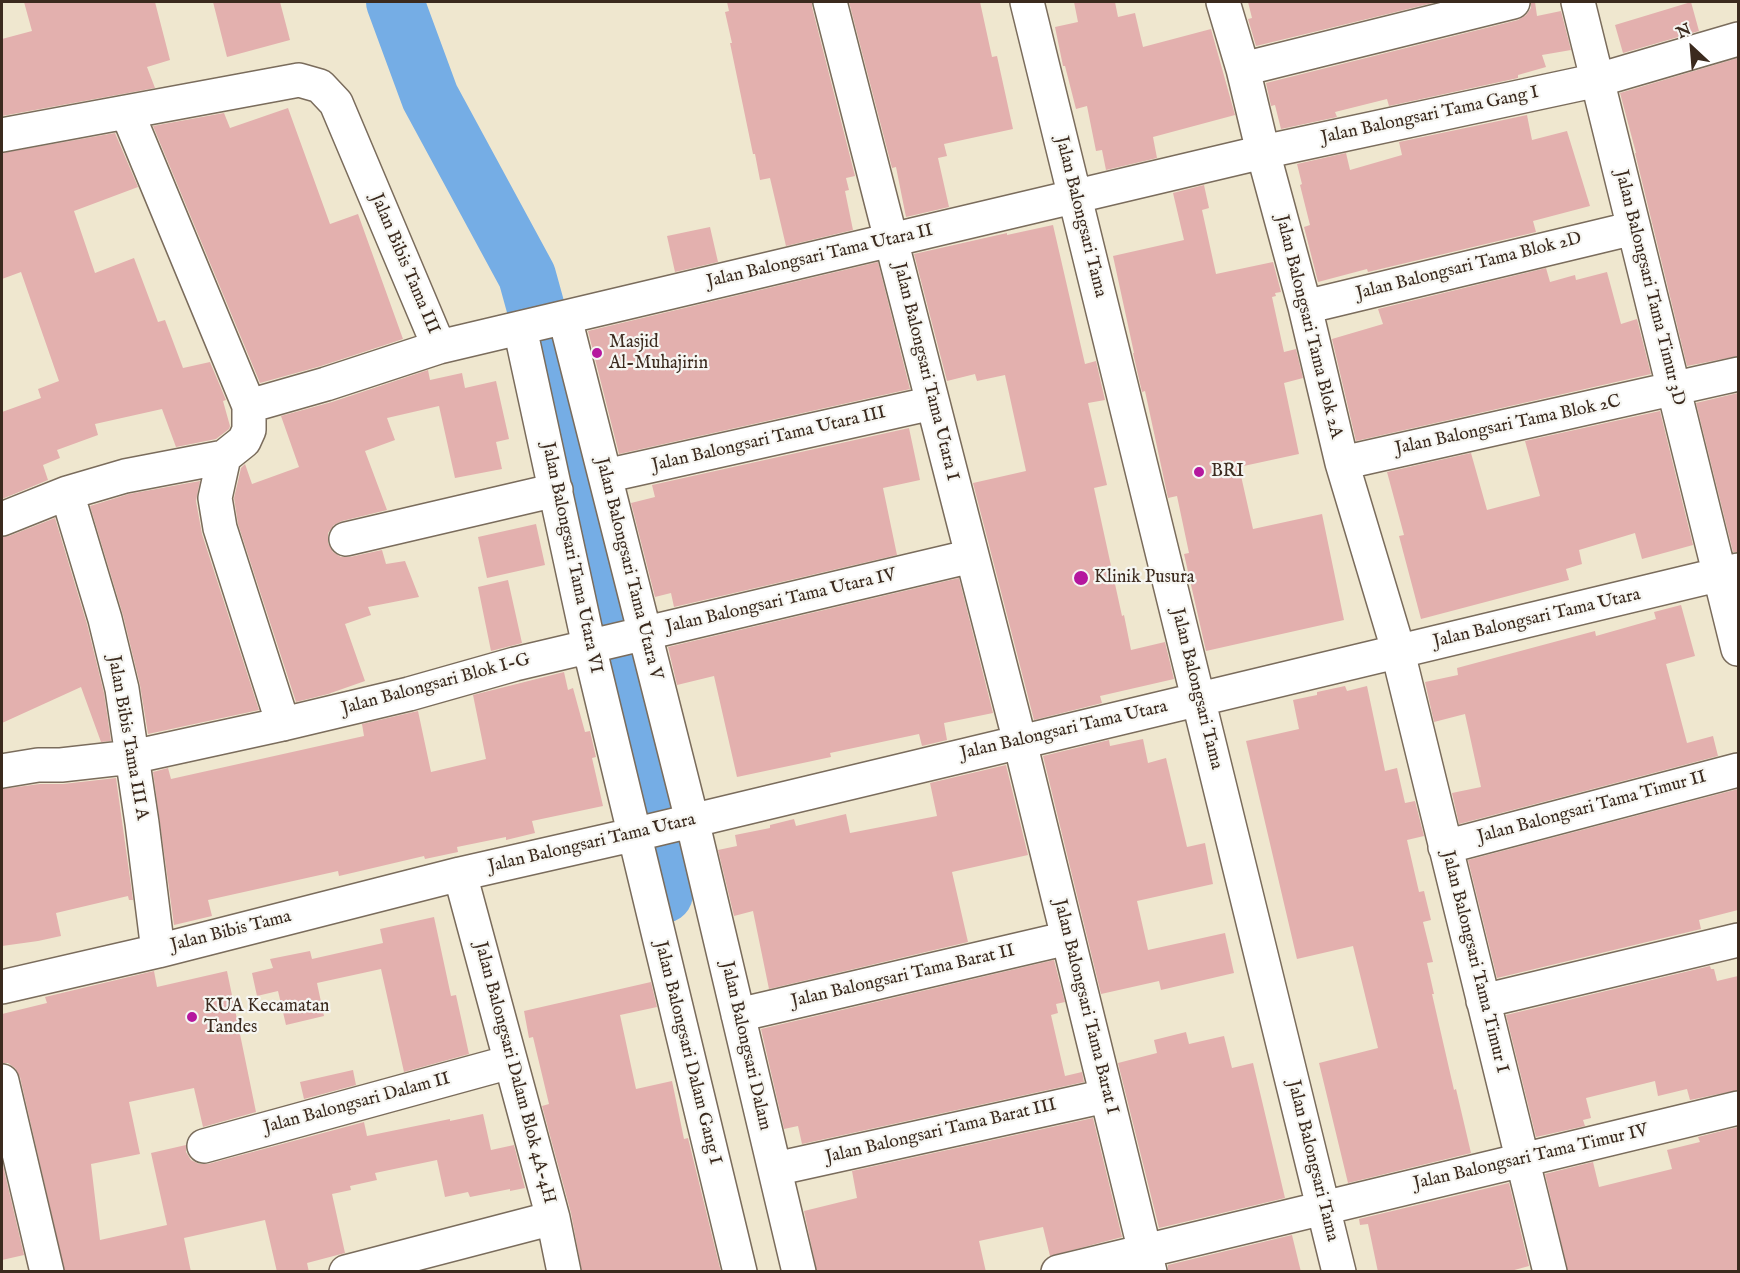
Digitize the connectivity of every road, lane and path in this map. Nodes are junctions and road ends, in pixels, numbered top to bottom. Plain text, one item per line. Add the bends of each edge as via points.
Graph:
1 (830, 2) edge
2 (1027, 2) edge
3 (1222, 2) edge
4 (1513, 2) edge
5 (1578, 2) edge
6 (1738, 39) edge
7 (1243, 69) junction
8 (1598, 80) junction
9 (127, 112) junction
10 (2, 135) edge
11 (1263, 152) junction
12 (1075, 196) junction
13 (1634, 228) junction
14 (891, 240) junction
15 (1305, 307) junction
16 (541, 323) junction
17 (439, 346) junction
18 (1738, 374) edge
19 (1674, 390) junction
20 (933, 403) junction
21 (249, 406) junction
22 (224, 457) junction
23 (1342, 463) junction
24 (605, 476) junction
25 (556, 490) junction
26 (67, 493) junction
27 (2, 519) edge
28 (346, 539) dead end
29 (972, 556) junction
30 (1729, 573) edge
31 (618, 640) junction
32 (1738, 650) edge
33 (1398, 652) junction
34 (1198, 699) junction
35 (283, 724) junction
36 (1020, 742) junction
37 (132, 757) junction
38 (1738, 770) edge
39 (2, 771) edge
40 (688, 821) junction
41 (639, 833) junction
42 (1445, 847) junction
43 (460, 874) junction
44 (1068, 938) junction
45 (1738, 940) edge
46 (158, 951) junction
47 (2, 987) edge
48 (1483, 1001) junction
49 (738, 1015) junction
50 (510, 1062) junction
51 (2, 1081) edge
52 (1106, 1096) junction
53 (1738, 1108) edge
54 (204, 1146) dead end
55 (1522, 1161) junction
56 (775, 1169) junction
57 (1324, 1207) junction
58 (553, 1218) junction
59 (1148, 1261) edge
60 (47, 1272) edge
61 (346, 1272) edge
62 (564, 1272) edge
63 (740, 1272) edge
64 (799, 1272) edge
65 (1058, 1272) edge
66 (1339, 1272) edge
67 (1550, 1272) edge

1 - 14 street, Jalan Balongsari Tama Utara I
2 - 12 street, Jalan Balongsari Tama
3 - 7 street, Jalan Balongsari Tama Blok 2A
4 - 7 street
5 - 8 street, Jalan Balongsari Tama Timur 3D
6 - 8 street, Jalan Balongsari Tama Gang I
7 - 11 street, Jalan Balongsari Tama Blok 2A
8 - 11 street, Jalan Balongsari Tama Gang I
8 - 13 street, Jalan Balongsari Tama Timur 3D
9 - 10 street, Jalan Bibis Tama III
9 - 17 street, Jalan Bibis Tama III via 299,80 320,86 336,104
9 - 21 street
11 - 12 street, Jalan Balongsari Tama Gang I
11 - 15 street, Jalan Balongsari Tama Blok 2A
12 - 14 street, Jalan Balongsari Tama Utara II
12 - 34 street, Jalan Balongsari Tama
13 - 15 street, Jalan Balongsari Tama Blok 2D
13 - 19 street, Jalan Balongsari Tama Timur 3D
14 - 16 street, Jalan Balongsari Tama Utara II
14 - 20 street, Jalan Balongsari Tama Utara I
15 - 23 street, Jalan Balongsari Tama Blok 2A
16 - 17 street, Jalan Balongsari Tama Utara II
16 - 24 street, Jalan Balongsari Tama Utara V
16 - 25 street, Jalan Balongsari Tama Utara VI
17 - 21 street, Jalan Bibis Tama III
18 - 19 street, Jalan Balongsari Tama Blok 2C
19 - 23 street, Jalan Balongsari Tama Blok 2C
19 - 30 street, Jalan Balongsari Tama Timur 3D
20 - 24 street, Jalan Balongsari Tama Utara III
20 - 29 street, Jalan Balongsari Tama Utara I
21 - 22 street via 247,435
22 - 26 street via 125,476
22 - 35 street via 215,498 220,528
23 - 33 street, Jalan Balongsari Tama Blok 2A
24 - 31 street, Jalan Balongsari Tama Utara V
25 - 28 street
25 - 31 street, Jalan Balongsari Tama Utara VI
26 - 27 street
26 - 37 street, Jalan Bibis Tama III A via 122,688
29 - 31 street, Jalan Balongsari Tama Utara IV
29 - 36 street, Jalan Balongsari Tama Utara I
30 - 32 street, Jalan Balongsari Tama Timur 3D
30 - 33 street, Jalan Balongsari Tama Utara
31 - 35 street, Jalan Balongsari Blok I-G
31 - 40 street, Jalan Balongsari Tama Utara V
31 - 41 street, Jalan Balongsari Tama Utara VI
33 - 34 street, Jalan Balongsari Tama Utara
33 - 42 street, Jalan Balongsari Tama Timur I
34 - 36 street, Jalan Balongsari Tama Utara
34 - 57 street, Jalan Balongsari Tama
35 - 37 street, Jalan Balongsari Blok I-G
36 - 40 street, Jalan Balongsari Tama Utara
36 - 44 street, Jalan Balongsari Tama Barat I
37 - 39 street, Jalan Balongsari Blok I-G
37 - 46 street, Jalan Bibis Tama III A
38 - 42 street, Jalan Balongsari Tama Timur II
40 - 41 street, Jalan Balongsari Tama Utara
40 - 49 street, Jalan Balongsari Dalam
41 - 43 street, Jalan Balongsari Tama Utara
41 - 63 street, Jalan Balongsari Dalam Gang I
42 - 48 street, Jalan Balongsari Tama Timur I
43 - 46 street, Jalan Bibis Tama
43 - 50 street, Jalan Balongsari Dalam Blok 4A-4H
44 - 49 street, Jalan Balongsari Tama Barat II
44 - 52 street, Jalan Balongsari Tama Barat I
45 - 48 street
46 - 47 street, Jalan Bibis Tama
48 - 55 street, Jalan Balongsari Tama Timur I
49 - 56 street, Jalan Balongsari Dalam
50 - 54 street, Jalan Balongsari Dalam II
50 - 58 street, Jalan Balongsari Dalam Blok 4A-4H
51 - 60 street
52 - 56 street, Jalan Balongsari Tama Barat III
52 - 59 street, Jalan Balongsari Tama Barat I
53 - 55 street, Jalan Balongsari Tama Timur IV
55 - 57 street, Jalan Balongsari Tama Timur IV
55 - 67 street, Jalan Balongsari Tama Timur I
56 - 64 street, Jalan Balongsari Dalam
57 - 59 street, Jalan Balongsari Tama Timur IV
57 - 66 street, Jalan Balongsari Tama
58 - 61 street
58 - 62 street, Jalan Balongsari Dalam Blok 4A-4H
59 - 65 street, Jalan Balongsari Tama Timur IV

